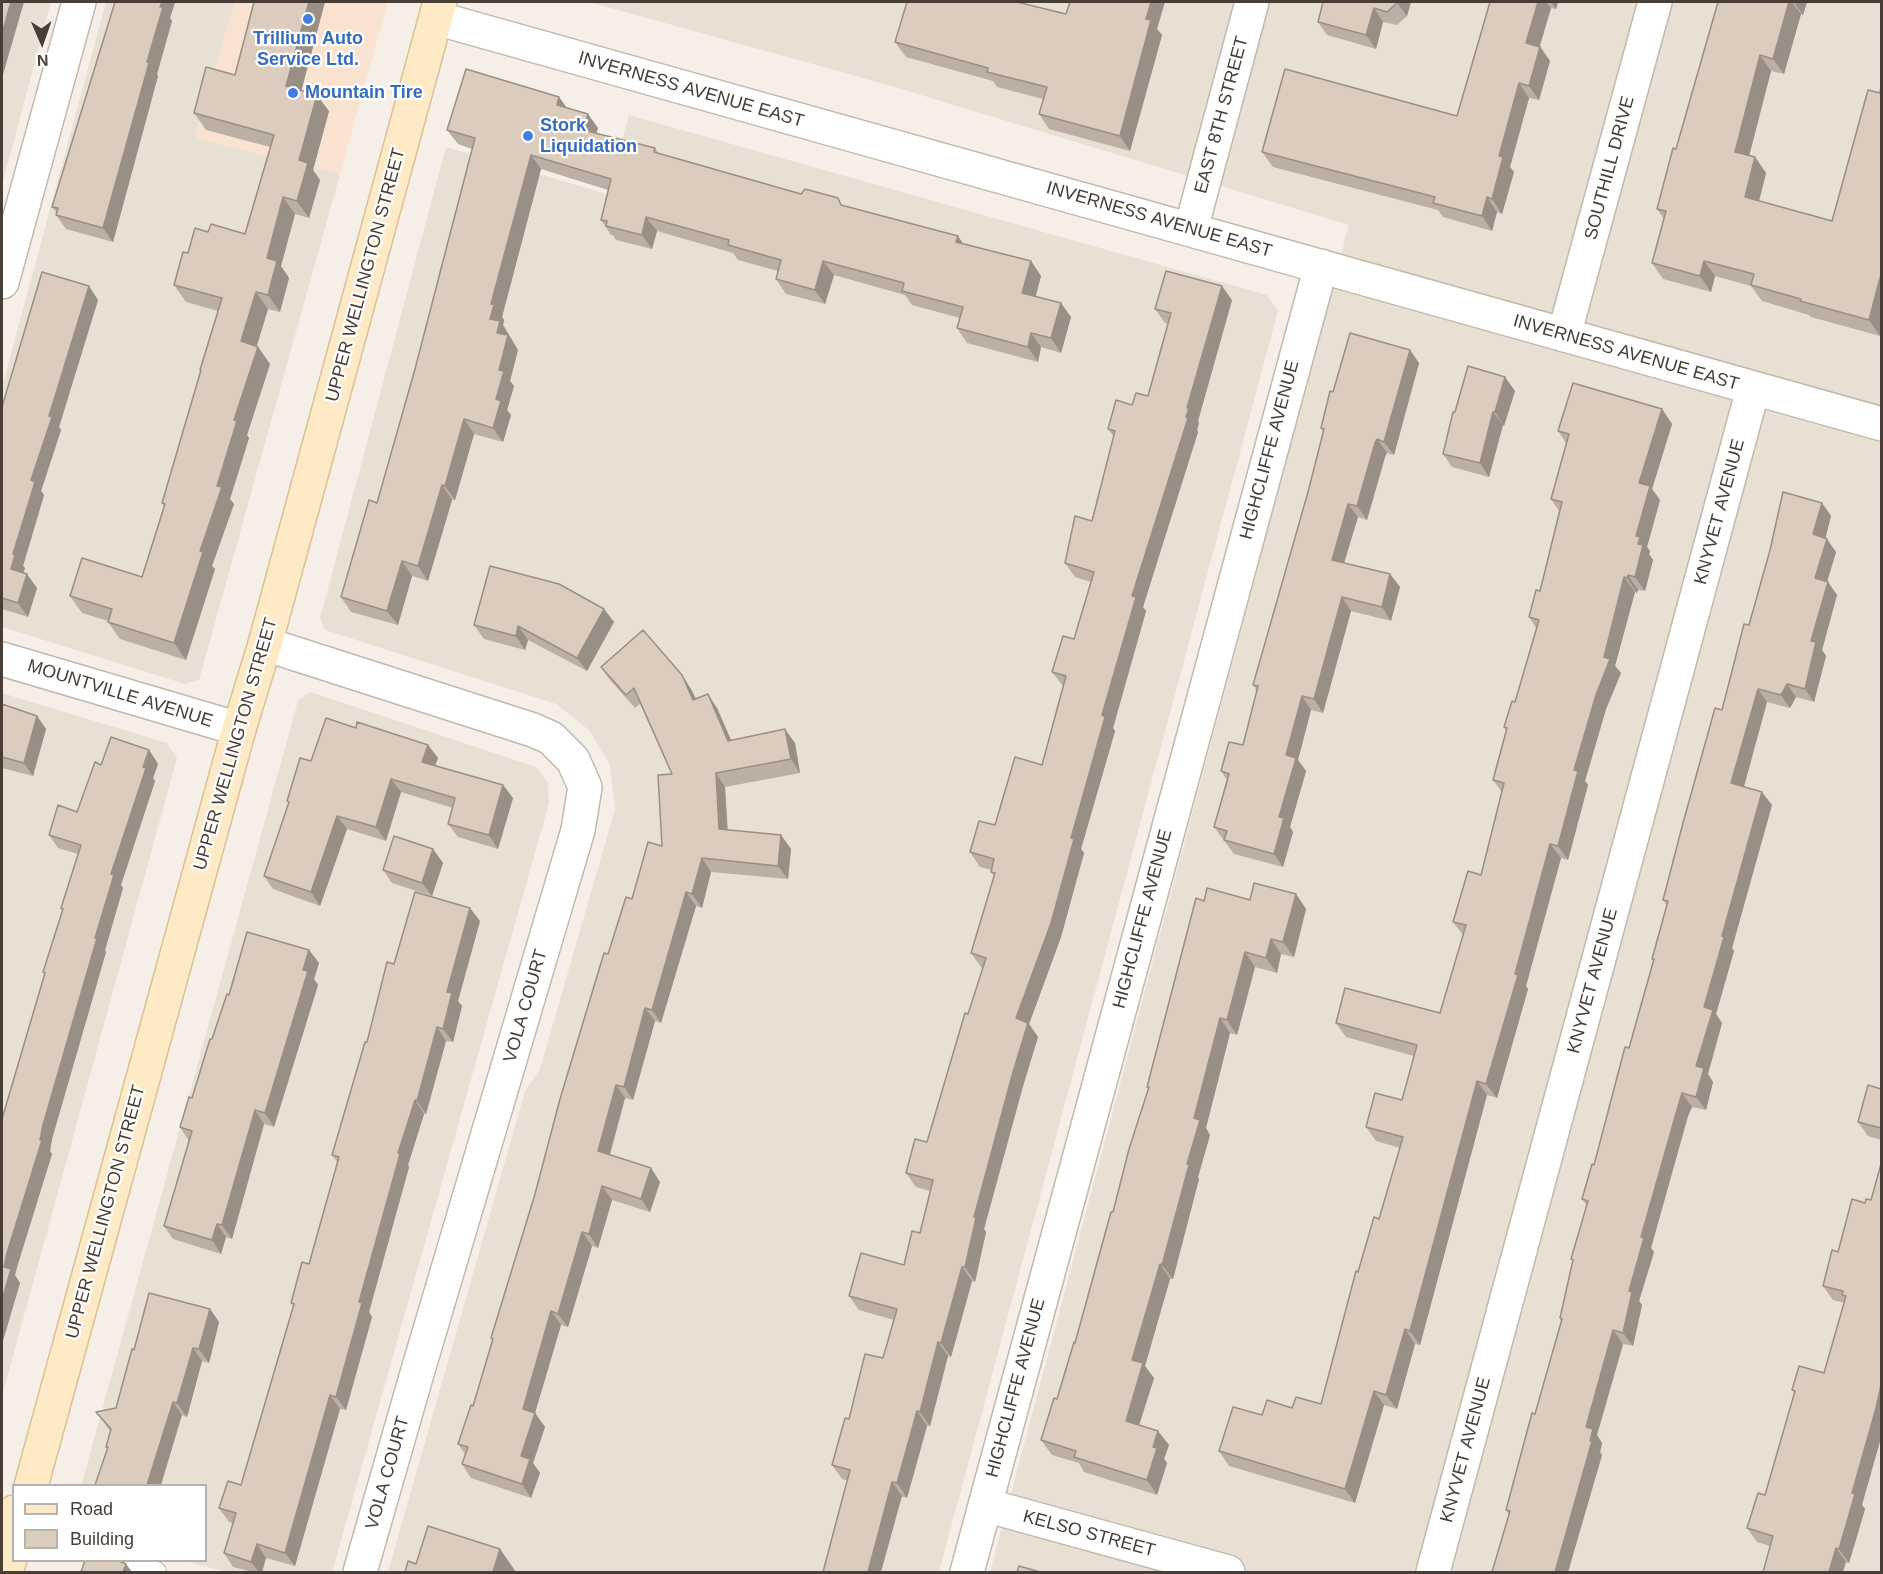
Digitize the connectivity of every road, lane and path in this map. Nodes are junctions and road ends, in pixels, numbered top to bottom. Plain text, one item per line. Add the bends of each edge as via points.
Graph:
1 (79, 2) edge
2 (1252, 2) edge
3 (1655, 2) edge
4 (438, 10) edge
5 (1191, 229) junction
6 (1320, 266) junction
7 (2, 282) edge
8 (1564, 335) junction
9 (1753, 389) junction
10 (1881, 424) edge
11 (265, 644) junction
12 (2, 659) edge
13 (239, 729) junction
14 (31, 1481) edge
15 (985, 1505) junction
16 (12, 1516) edge
17 (2, 1534) edge
18 (12, 1552) edge
19 (126, 1562) edge
20 (6, 1572) edge
21 (156, 1572) edge
22 (360, 1572) edge
23 (967, 1572) edge
24 (1228, 1572) edge
25 (1434, 1572) edge

1 - 7 street
2 - 5 street, EAST 8TH STREET
3 - 8 street, SOUTHILL DRIVE
4 - 5 street, INVERNESS AVENUE EAST
4 - 11 main road, UPPER WELLINGTON STREET
5 - 6 street, INVERNESS AVENUE EAST
6 - 8 street, INVERNESS AVENUE EAST
6 - 15 street, HIGHCLIFFE AVENUE
8 - 9 street, INVERNESS AVENUE EAST
9 - 10 street, INVERNESS AVENUE EAST
9 - 25 street, KNYVET AVENUE
11 - 13 main road, UPPER WELLINGTON STREET
11 - 22 street, VOLA COURT via 551,738 573,760 585,787 578,830
12 - 13 street, MOUNTVILLE AVENUE
13 - 14 main road, UPPER WELLINGTON STREET
15 - 23 street, HIGHCLIFFE AVENUE
15 - 24 street, KELSO STREET
16 - 17 main road
18 - 20 main road
19 - 21 lane

